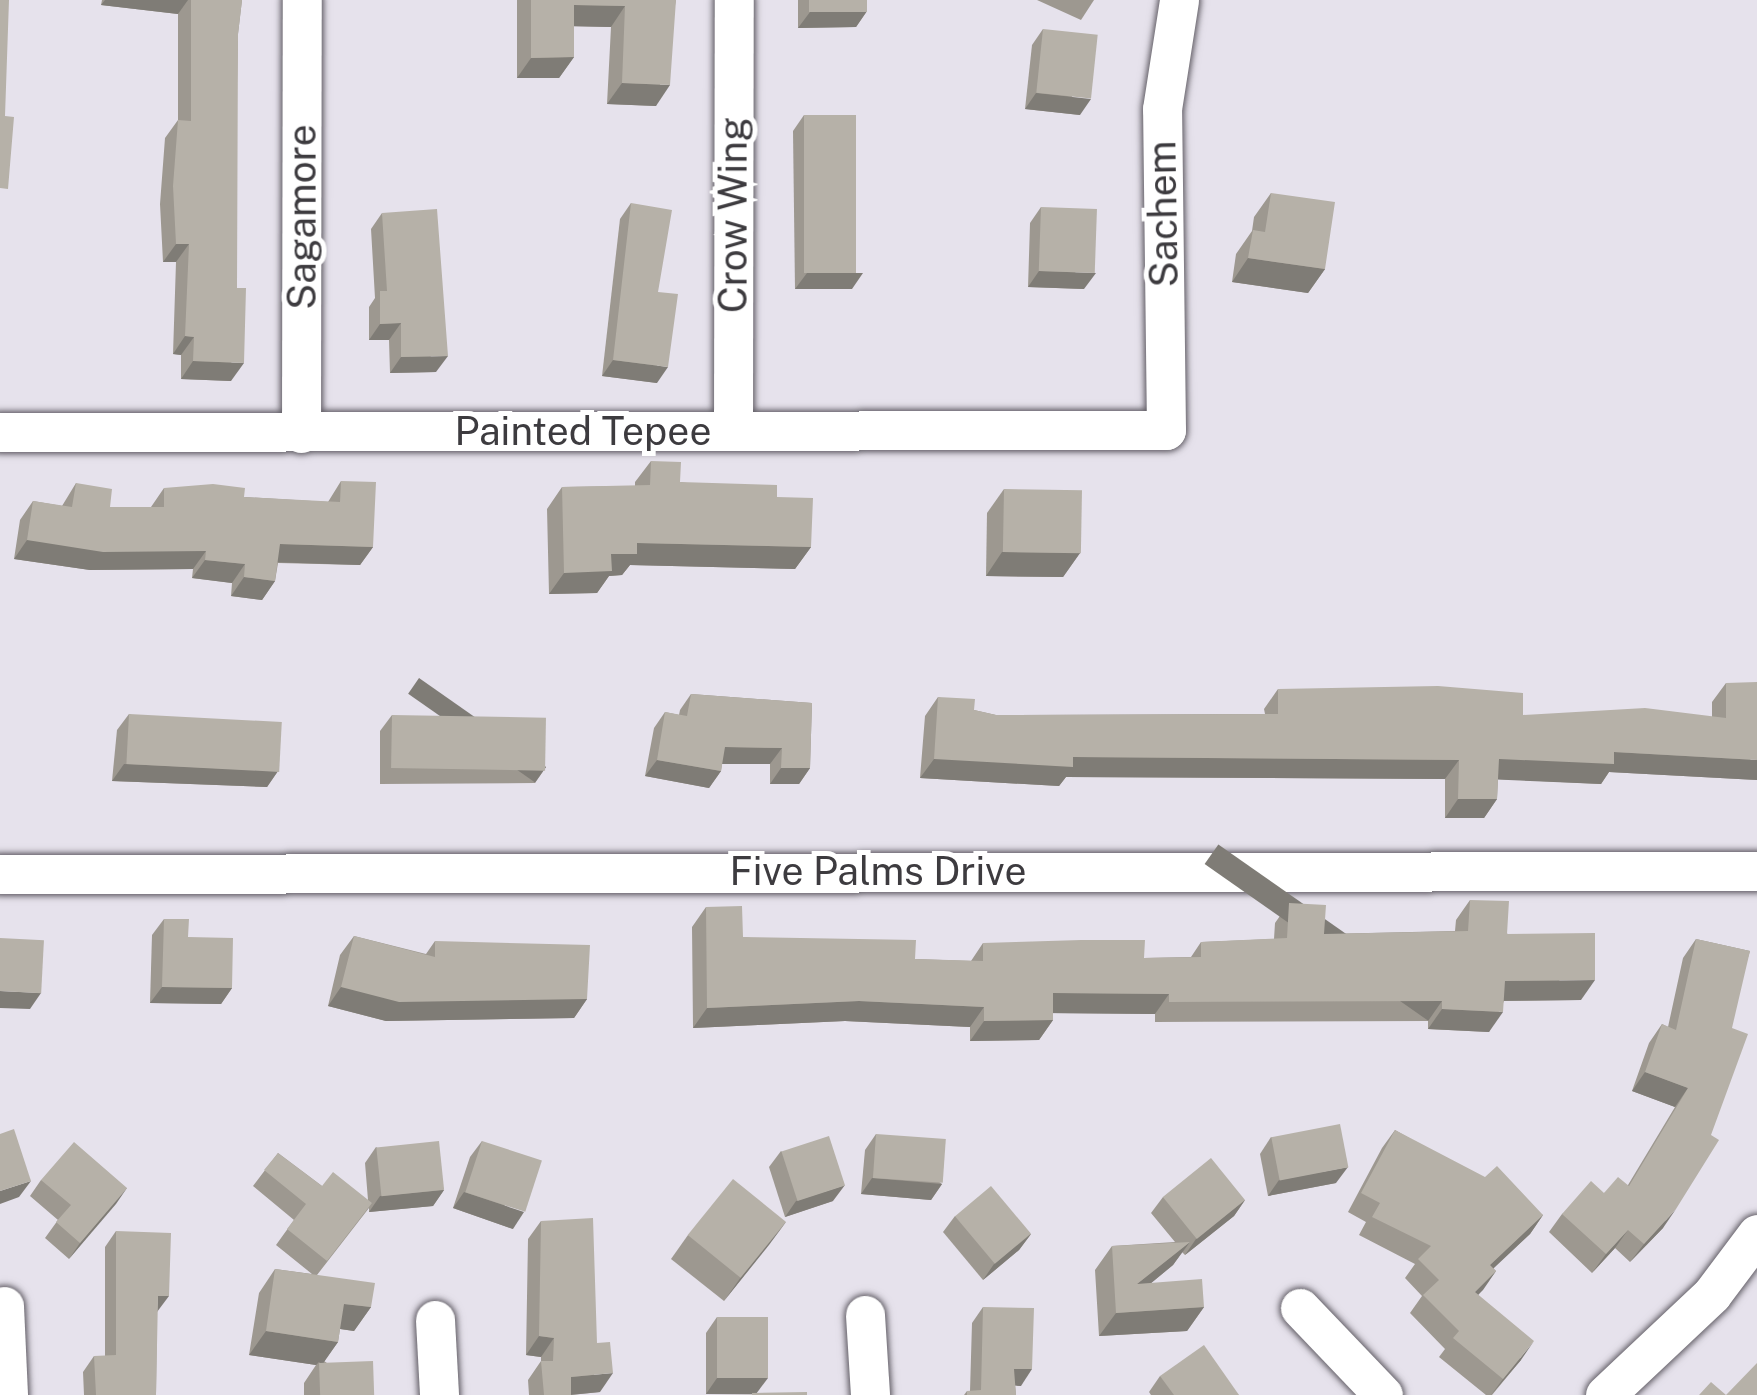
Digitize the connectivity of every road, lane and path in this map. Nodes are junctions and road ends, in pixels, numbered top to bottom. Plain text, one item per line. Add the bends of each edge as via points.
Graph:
1 (302, 0) edge
2 (734, 0) edge
3 (1178, 0) edge
4 (733, 430) junction
5 (1166, 430) joint
6 (0, 432) edge
7 (302, 433) junction
8 (1757, 872) edge
9 (0, 874) edge
10 (1757, 1234) edge
11 (4, 1306) dead end
12 (1300, 1308) dead end
13 (866, 1315) dead end
14 (435, 1320) dead end
15 (8, 1395) edge
16 (439, 1395) edge
17 (869, 1395) edge
18 (1383, 1395) edge
19 (1605, 1395) edge

1 - 7 street, Sagamore
2 - 4 street, Crow Wing
3 - 5 street, Sachem via 1162,109
4 - 5 street, Painted Tepee
4 - 7 street, Painted Tepee
6 - 7 street, Painted Tepee
8 - 9 street, Five Palms Drive
10 - 19 street via 1712,1294
11 - 15 street
12 - 18 street
13 - 17 street
14 - 16 street

